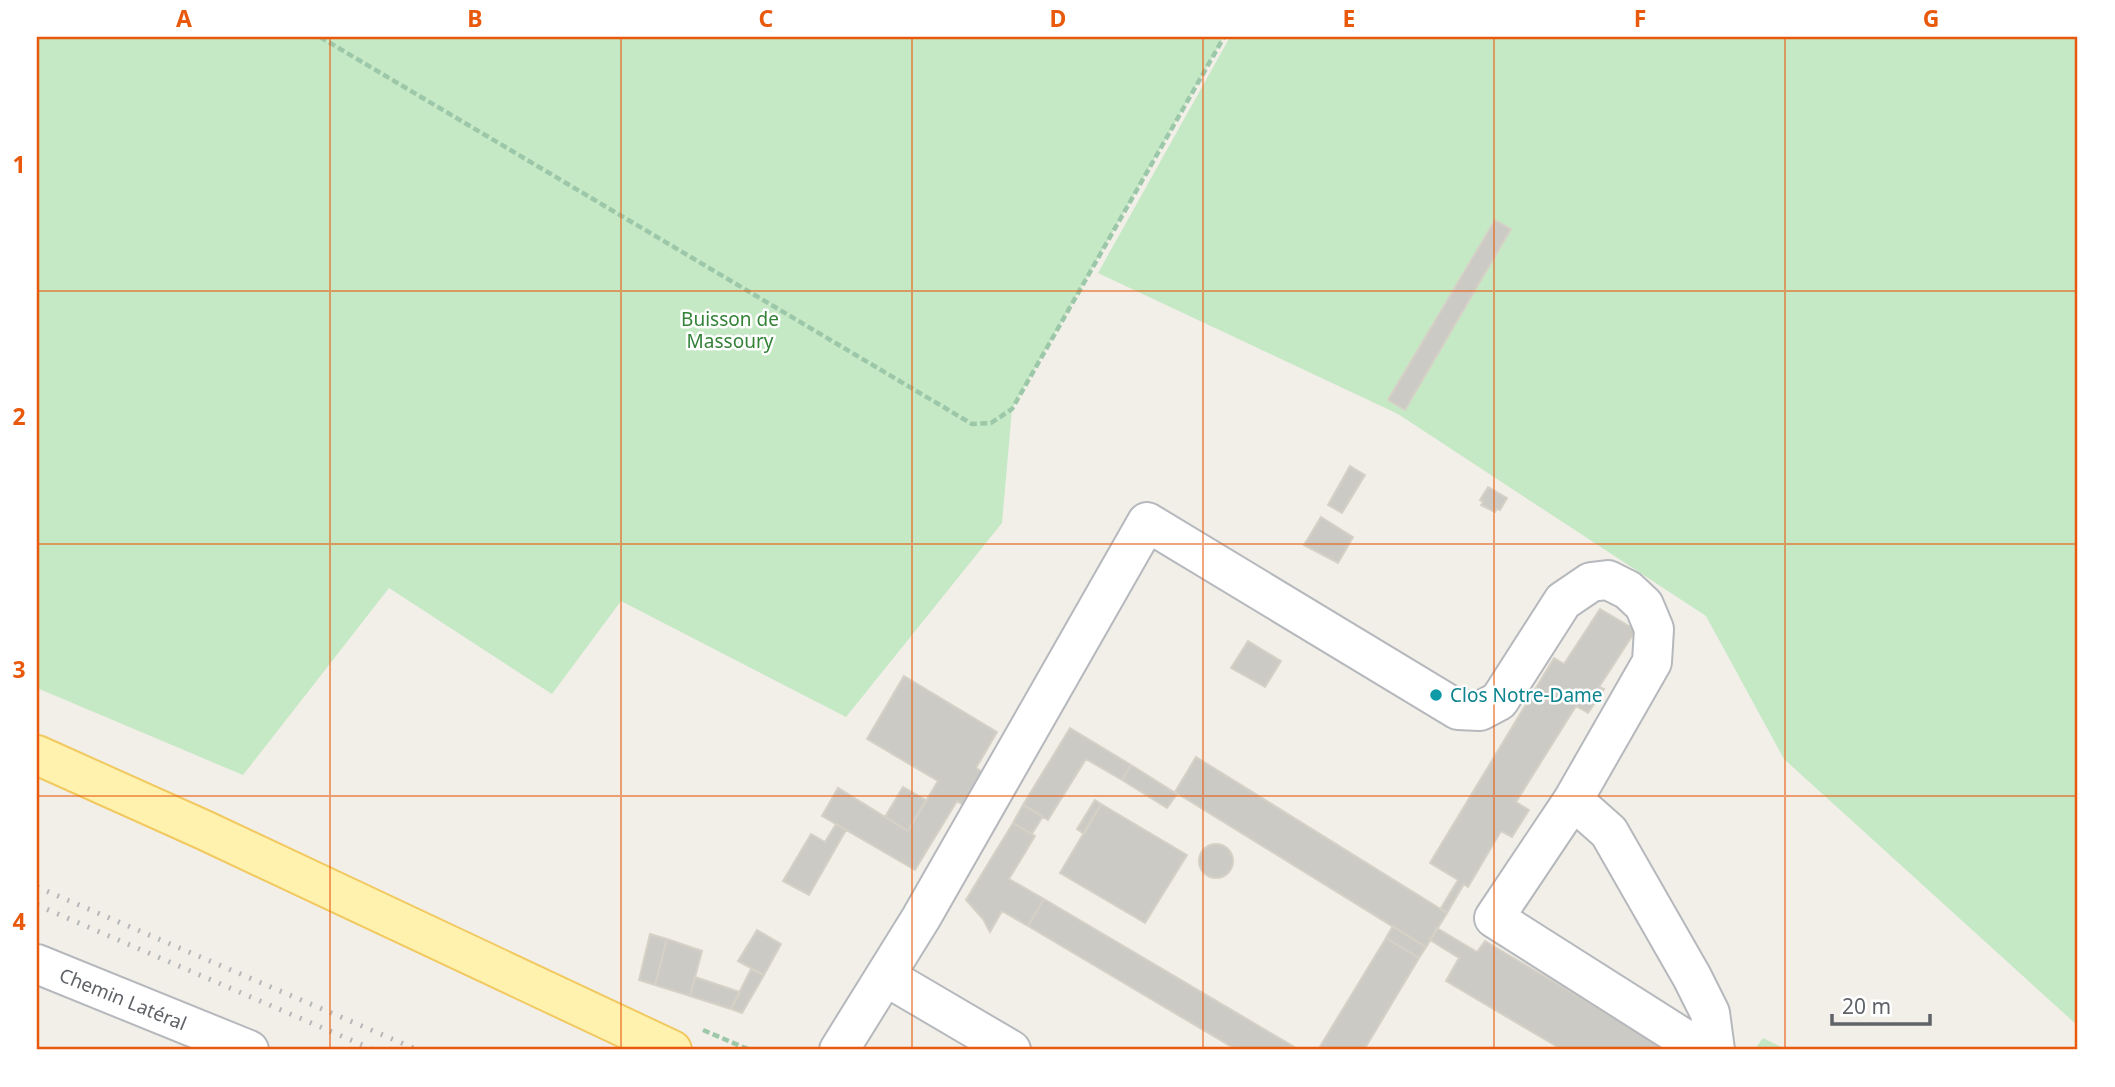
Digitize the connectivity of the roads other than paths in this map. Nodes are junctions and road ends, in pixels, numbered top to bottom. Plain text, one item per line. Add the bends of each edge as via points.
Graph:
1 (37, 755) edge
2 (1573, 800) junction
3 (37, 964) edge
4 (885, 976) junction
5 (249, 1050) edge
6 (672, 1050) edge
7 (839, 1050) edge
8 (1011, 1050) edge
9 (1702, 1050) edge
10 (1716, 1050) edge

1 - 6 main road
2 - 4 street via 1652,662 1654,629 1644,605 1628,590 1608,580 1591,582 1563,601 1499,701 1480,711 1458,710 1147,522
2 - 9 street via 1494,918
2 - 10 street via 1609,832 1710,1013
3 - 5 street, Chemin Latéral
4 - 7 street
4 - 8 street

